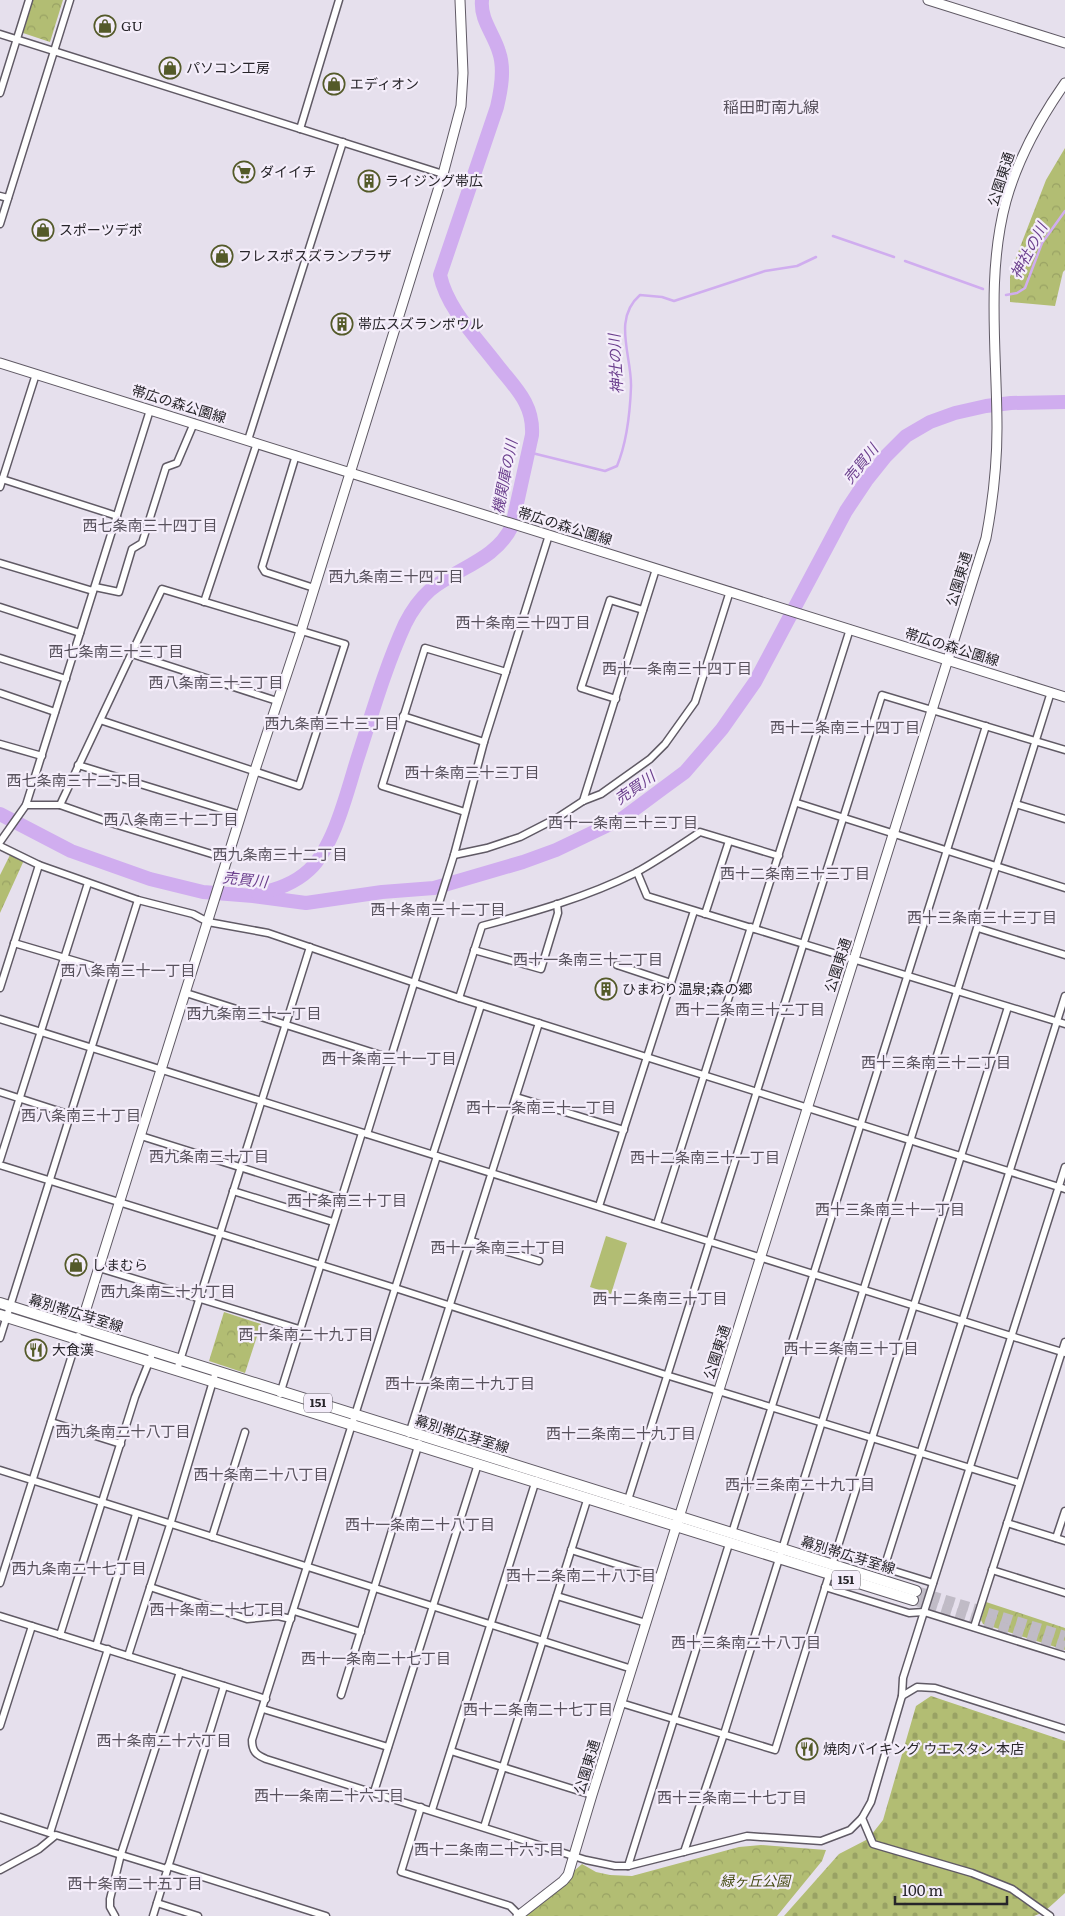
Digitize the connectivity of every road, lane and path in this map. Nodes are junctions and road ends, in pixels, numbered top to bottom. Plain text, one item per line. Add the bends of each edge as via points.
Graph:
1 (29, 0) edge
2 (70, 0) edge
3 (340, 0) edge
4 (460, 0) edge
5 (928, 0) edge
6 (0, 34) edge
7 (17, 39) junction
8 (1065, 43) edge
9 (55, 52) junction
10 (1065, 83) edge
11 (0, 93) edge
12 (300, 129) junction
13 (343, 142) junction
14 (443, 174) junction
15 (0, 196) edge
16 (8, 198) junction
17 (0, 224) edge
18 (0, 362) edge
19 (36, 374) junction
20 (150, 410) junction
21 (194, 424) junction
22 (252, 442) junction
23 (296, 455) junction
24 (350, 472) junction
25 (2, 477) edge
26 (0, 487) edge
27 (117, 516) junction
28 (549, 535) junction
29 (0, 563) edge
30 (656, 568) junction
31 (314, 588) junction
32 (94, 589) junction
33 (730, 591) junction
34 (204, 602) junction
35 (0, 607) edge
36 (643, 610) junction
37 (850, 630) junction
38 (301, 631) junction
39 (80, 633) junction
40 (132, 654) junction
41 (0, 658) edge
42 (948, 660) junction
43 (506, 672) junction
44 (66, 679) junction
45 (1051, 692) junction
46 (0, 693) edge
47 (1065, 697) edge
48 (616, 699) junction
49 (277, 701) junction
50 (933, 710) junction
51 (55, 712) junction
52 (403, 716) junction
53 (100, 720) junction
54 (986, 726) junction
55 (1036, 741) junction
56 (484, 742) junction
57 (0, 744) edge
58 (1065, 750) edge
59 (42, 756) junction
60 (78, 765) junction
61 (255, 770) junction
62 (583, 801) junction
63 (797, 803) junction
64 (1016, 804) junction
65 (60, 805) junction
66 (24, 806) junction
67 (465, 812) junction
68 (242, 815) junction
69 (844, 818) junction
70 (1065, 819) edge
71 (894, 833) junction
72 (729, 841) junction
73 (0, 843) edge
74 (947, 850) junction
75 (779, 856) junction
76 (228, 857) junction
77 (453, 858) junction
78 (39, 865) junction
79 (996, 866) junction
80 (637, 872) junction
81 (88, 883) junction
82 (1065, 888) edge
83 (138, 900) junction
84 (557, 904) junction
85 (694, 911) junction
86 (705, 914) junction
87 (210, 918) junction
88 (753, 928) junction
89 (978, 928) junction
90 (14, 943) junction
91 (803, 943) junction
92 (310, 947) junction
93 (474, 950) junction
94 (1065, 955) edge
95 (64, 958) junction
96 (854, 959) junction
97 (618, 965) dead end
98 (116, 973) junction
99 (907, 975) junction
100 (414, 983) junction
101 (671, 983) junction
102 (0, 988) edge
103 (957, 991) junction
104 (186, 993) junction
105 (1065, 996) edge
106 (459, 998) junction
107 (481, 1006) junction
108 (1008, 1007) junction
109 (0, 1018) edge
110 (1057, 1022) junction
111 (539, 1023) junction
112 (1065, 1024) edge
113 (286, 1026) junction
114 (41, 1031) junction
115 (92, 1048) junction
116 (647, 1057) junction
117 (390, 1058) junction
118 (162, 1069) junction
119 (703, 1076) junction
120 (0, 1092) edge
121 (756, 1092) junction
122 (516, 1097) junction
123 (19, 1098) junction
124 (262, 1101) junction
125 (808, 1107) junction
126 (71, 1115) junction
127 (861, 1124) junction
128 (624, 1130) junction
129 (364, 1134) junction
130 (141, 1136) junction
131 (911, 1140) junction
132 (435, 1155) junction
133 (961, 1155) junction
134 (0, 1160) edge
135 (0, 1165) edge
136 (1065, 1167) edge
137 (240, 1168) junction
138 (1009, 1170) junction
139 (493, 1173) junction
140 (50, 1181) junction
141 (1062, 1188) edge
142 (232, 1191) junction
143 (341, 1199) junction
144 (120, 1202) junction
145 (599, 1206) junction
146 (333, 1222) junction
147 (656, 1224) junction
148 (220, 1233) junction
149 (472, 1241) junction
150 (709, 1241) junction
151 (761, 1257) junction
152 (539, 1261) dead end
153 (320, 1265) junction
154 (99, 1268) junction
155 (813, 1273) junction
156 (395, 1288) junction
157 (864, 1290) junction
158 (199, 1299) junction
159 (450, 1306) junction
160 (913, 1306) junction
161 (4, 1310) edge
162 (963, 1321) junction
163 (80, 1328) junction
164 (299, 1329) junction
165 (1011, 1337) junction
166 (0, 1338) edge
167 (77, 1339) junction
168 (1065, 1342) edge
169 (1063, 1353) edge
170 (151, 1357) junction
171 (180, 1360) junction
172 (177, 1370) junction
173 (216, 1371) junction
174 (666, 1375) junction
175 (213, 1382) junction
176 (719, 1391) junction
177 (279, 1397) junction
178 (772, 1407) junction
179 (355, 1415) junction
180 (51, 1422) junction
181 (822, 1422) junction
182 (352, 1425) junction
183 (245, 1432) dead end
184 (408, 1437) junction
185 (872, 1438) junction
186 (420, 1441) junction
187 (121, 1444) junction
188 (922, 1453) junction
189 (478, 1464) junction
190 (969, 1468) junction
191 (0, 1470) edge
192 (536, 1477) junction
193 (33, 1480) junction
194 (1019, 1484) junction
195 (589, 1493) junction
196 (102, 1504) junction
197 (626, 1505) junction
198 (1065, 1512) edge
199 (136, 1514) junction
200 (680, 1517) junction
201 (1008, 1522) junction
202 (170, 1525) junction
203 (677, 1527) junction
204 (732, 1533) junction
205 (212, 1537) junction
206 (1056, 1538) junction
207 (1065, 1541) edge
208 (729, 1544) junction
209 (782, 1549) junction
210 (571, 1550) junction
211 (836, 1553) junction
212 (778, 1560) junction
213 (832, 1565) junction
214 (308, 1567) junction
215 (884, 1568) junction
216 (992, 1570) junction
217 (829, 1575) junction
218 (661, 1578) junction
219 (0, 1583) edge
220 (933, 1583) junction
221 (150, 1587) junction
222 (825, 1587) junction
223 (375, 1589) junction
224 (1065, 1594) edge
225 (557, 1596) junction
226 (434, 1607) junction
227 (294, 1611) junction
228 (924, 1612) junction
229 (0, 1616) edge
230 (291, 1619) junction
231 (646, 1623) junction
232 (490, 1625) junction
233 (32, 1626) junction
234 (974, 1627) junction
235 (361, 1632) junction
236 (60, 1635) junction
237 (542, 1641) junction
238 (96, 1646) junction
239 (108, 1649) junction
240 (128, 1656) junction
241 (1065, 1656) edge
242 (632, 1669) junction
243 (180, 1672) junction
244 (224, 1686) junction
245 (341, 1695) dead end
246 (902, 1696) junction
247 (266, 1699) junction
248 (621, 1702) junction
249 (263, 1709) junction
250 (674, 1719) junction
251 (0, 1726) edge
252 (1065, 1729) edge
253 (724, 1734) junction
254 (388, 1747) junction
255 (451, 1751) junction
256 (503, 1767) junction
257 (374, 1792) junction
258 (592, 1795) junction
259 (421, 1807) junction
260 (432, 1810) junction
261 (0, 1817) edge
262 (862, 1818) junction
263 (484, 1827) junction
264 (53, 1834) junction
265 (684, 1852) junction
266 (121, 1854) junction
267 (574, 1856) junction
268 (628, 1866) junction
269 (168, 1867) junction
270 (0, 1870) edge
271 (157, 1903) junction
272 (519, 1915) edge
273 (115, 1916) edge
274 (153, 1916) edge
275 (198, 1916) edge
276 (326, 1916) edge
277 (1050, 1916) edge

1 - 7 street
2 - 9 street
3 - 12 street
4 - 14 street via 461,106
5 - 8 street
6 - 7 street
7 - 9 street
7 - 11 street
9 - 12 street
9 - 16 street
10 - 42 street, 公園東通 via 1028,141 1006,202 999,235 994,288 997,426 994,494 986,538
12 - 13 street
13 - 14 street
13 - 22 street
14 - 24 street
15 - 16 street
16 - 17 street
18 - 19 street, 帯広の森公園線
19 - 20 street, 帯広の森公園線
19 - 25 street
20 - 21 street, 帯広の森公園線
20 - 27 street
21 - 22 street, 帯広の森公園線
21 - 32 street via 177,463 166,467 142,543 132,549 119,592
22 - 23 street, 帯広の森公園線
22 - 34 street
23 - 24 street, 帯広の森公園線
23 - 31 street via 262,567 265,572
24 - 28 street, 帯広の森公園線
24 - 31 street
25 - 26 street
25 - 27 street
27 - 32 street
28 - 30 street, 帯広の森公園線
28 - 43 street
29 - 32 street
30 - 33 street, 帯広の森公園線
30 - 36 street
31 - 38 street
32 - 39 street
33 - 37 street, 帯広の森公園線
33 - 62 street via 695,702 680,724 650,759 601,794
34 - 38 street
34 - 40 street via 162,589
35 - 39 street
36 - 48 street
36 - 48 street via 610,600 581,688
37 - 42 street, 帯広の森公園線
37 - 63 street
38 - 49 street
38 - 61 street via 345,644 299,786
39 - 44 street
40 - 49 street
40 - 53 street
41 - 44 street
42 - 45 street, 帯広の森公園線
42 - 50 street, 公園東通
43 - 52 street via 425,648
43 - 56 street
44 - 51 street
45 - 47 street, 帯広の森公園線
45 - 55 street
46 - 51 street
48 - 62 street
49 - 61 street
50 - 54 street
50 - 69 street via 882,694
50 - 71 street, 公園東通
51 - 59 street
52 - 56 street
52 - 67 street via 382,786
53 - 60 street
53 - 61 street
54 - 55 street
54 - 74 street
55 - 58 street
55 - 64 street
56 - 67 street
57 - 59 street
59 - 66 street
60 - 65 street
60 - 68 street
61 - 68 street
62 - 77 street via 520,837
63 - 69 street
63 - 75 street
64 - 70 street
64 - 79 street
65 - 66 street
65 - 76 street
66 - 73 street
67 - 77 street
68 - 76 street
69 - 71 street
69 - 91 street
71 - 74 street
71 - 96 street, 公園東通
72 - 75 street
72 - 80 street via 700,832
72 - 86 street
73 - 78 street
74 - 79 street
74 - 99 street
75 - 88 street
76 - 87 street
77 - 100 street
78 - 81 street
78 - 90 street
79 - 82 street
79 - 89 street
80 - 84 street
80 - 85 street via 647,896
81 - 83 street
81 - 95 street
83 - 87 street
83 - 98 street
84 - 93 street via 482,926
84 - 93 street via 558,912 540,969
85 - 86 street
85 - 101 street
86 - 88 street
87 - 92 street
87 - 104 street
88 - 91 street
88 - 119 street
89 - 94 street
89 - 103 street
90 - 95 street
90 - 102 street
91 - 96 street
91 - 121 street
92 - 100 street
92 - 113 street
93 - 106 street
95 - 98 street
95 - 114 street
96 - 99 street
96 - 125 street, 公園東通
97 - 101 street
98 - 115 street
99 - 103 street
99 - 127 street
100 - 106 street
100 - 117 street
101 - 116 street
103 - 108 street
103 - 131 street
104 - 113 street
104 - 118 street
105 - 110 street
106 - 107 street
107 - 111 street
107 - 132 street
108 - 110 street
108 - 133 street
109 - 114 street
110 - 112 street
110 - 138 street
111 - 116 street
111 - 122 street
113 - 117 street
113 - 124 street
114 - 115 street
114 - 123 street
115 - 118 street
115 - 126 street
116 - 119 street
116 - 128 street
117 - 129 street
118 - 124 street
118 - 130 street
119 - 121 street
119 - 147 street
120 - 123 street
121 - 125 street
121 - 150 street
122 - 128 street
122 - 139 street
123 - 126 street
123 - 134 street
124 - 129 street
124 - 137 street
125 - 127 street
125 - 151 street, 公園東通
126 - 140 street
127 - 131 street
127 - 155 street
128 - 145 street
129 - 132 street
129 - 143 street
130 - 137 street
130 - 144 street
131 - 133 street
131 - 157 street
132 - 139 street
132 - 156 street
133 - 138 street
133 - 160 street
135 - 140 street
136 - 141 street
137 - 142 street
137 - 143 street
138 - 141 street
138 - 162 street
139 - 145 street
139 - 149 street
140 - 144 street
140 - 161 street
141 - 165 street
142 - 146 street
142 - 148 street
143 - 146 street
144 - 148 street
144 - 154 street
145 - 147 street
146 - 153 street
147 - 150 street
148 - 153 street
148 - 158 street
149 - 152 street
149 - 159 street
150 - 151 street
150 - 174 street
151 - 155 street
151 - 176 street, 公園東通
153 - 156 street
153 - 164 street
154 - 158 street
154 - 163 street
155 - 157 street
155 - 178 street
156 - 159 street
156 - 179 street
157 - 160 street
157 - 181 street
158 - 164 street
158 - 171 street
159 - 174 street
159 - 184 street
160 - 162 street
160 - 185 street
161 - 163 main road, 幕別帯広芽室線 / 151
161 - 166 street
161 - 167 main road, 幕別帯広芽室線 / 151
162 - 165 street
162 - 188 street
163 - 167 street
163 - 170 main road, 幕別帯広芽室線 / 151
164 - 177 street
165 - 169 street
165 - 190 street
167 - 170 main road, 幕別帯広芽室線 / 151
167 - 180 street
168 - 169 street
169 - 194 street
170 - 171 main road, 幕別帯広芽室線 / 151
170 - 172 main road, 幕別帯広芽室線 / 151
170 - 187 street
171 - 172 street
171 - 173 main road, 幕別帯広芽室線 / 151
172 - 175 main road, 幕別帯広芽室線 / 151
173 - 175 street
173 - 177 main road, 幕別帯広芽室線 / 151
174 - 176 street
174 - 197 street
175 - 177 main road, 幕別帯広芽室線 / 151
175 - 202 street
176 - 178 street
176 - 200 street, 公園東通
177 - 179 main road, 幕別帯広芽室線 / 151
177 - 182 main road, 幕別帯広芽室線 / 151
178 - 181 street
178 - 204 street
179 - 182 street
179 - 184 main road, 幕別帯広芽室線 / 151
180 - 187 street
180 - 193 street
181 - 185 street
181 - 209 street
182 - 184 main road, 幕別帯広芽室線 / 151
182 - 214 street
183 - 205 street
184 - 186 main road, 幕別帯広芽室線 / 151
185 - 188 street
185 - 211 street
186 - 189 main road, 幕別帯広芽室線 / 151
186 - 192 main road, 幕別帯広芽室線 / 151
186 - 223 street
187 - 196 street
188 - 190 street
188 - 215 street
189 - 192 main road, 幕別帯広芽室線 / 151
189 - 226 street
190 - 194 street
190 - 220 street
191 - 193 street
192 - 195 main road, 幕別帯広芽室線 / 151
192 - 232 street
193 - 196 street
193 - 219 street
194 - 201 street
195 - 197 main road, 幕別帯広芽室線 / 151
195 - 210 street
196 - 199 street
196 - 236 street
197 - 200 main road, 幕別帯広芽室線 / 151
197 - 203 main road, 幕別帯広芽室線 / 151
198 - 206 street
199 - 202 street
199 - 238 street
200 - 203 street, 公園東通
200 - 204 main road, 幕別帯広芽室線 / 151
201 - 206 street
201 - 216 street
202 - 205 street
202 - 221 street
203 - 208 main road, 幕別帯広芽室線 / 151
203 - 218 street, 公園東通
204 - 209 main road, 幕別帯広芽室線 / 151
205 - 214 street
206 - 207 street
208 - 212 main road, 幕別帯広芽室線 / 151
208 - 250 street
209 - 212 street
209 - 213 main road, 幕別帯広芽室線 / 151
210 - 218 street
210 - 225 street
211 - 213 street
211 - 215 street
212 - 217 main road, 幕別帯広芽室線 / 151
212 - 253 street
213 - 217 main road, 幕別帯広芽室線 / 151 via 914,1596
214 - 223 street
214 - 227 street
215 - 220 street
216 - 224 street
216 - 234 street
217 - 222 street
218 - 231 street, 公園東通
220 - 228 street
221 - 230 street via 247,1619 278,1616
221 - 240 street
222 - 228 street via 909,1613
222 - 253 street via 775,1750
223 - 226 street
223 - 235 street
225 - 231 street
225 - 237 street
226 - 232 street
226 - 254 street
227 - 230 street
227 - 235 street
228 - 234 street
228 - 246 street via 903,1678
229 - 233 street
230 - 247 street
231 - 242 street, 公園東通
232 - 237 street
232 - 255 street
233 - 236 street
233 - 251 street
234 - 241 street
235 - 245 street
236 - 238 street
237 - 242 street
237 - 256 street
238 - 239 street
239 - 240 street
239 - 264 street
240 - 243 street
242 - 248 street, 公園東通
243 - 244 street
243 - 266 street
244 - 247 street
244 - 269 street
246 - 252 street via 917,1687 935,1688
246 - 262 street via 871,1802
247 - 249 street
248 - 250 street
248 - 258 street, 公園東通
249 - 254 street
249 - 257 street via 252,1740 252,1748 260,1757
250 - 253 street
250 - 268 street
253 - 265 street
254 - 257 street
255 - 256 street
255 - 260 street
256 - 258 street
256 - 263 street
257 - 259 street
258 - 267 street, 公園東通
259 - 260 street
259 - 272 street via 401,1872 510,1906
260 - 263 street
261 - 264 street
262 - 265 street via 850,1830 821,1841 747,1836
262 - 277 street via 873,1844 972,1873 1012,1889
263 - 267 street
264 - 266 street
264 - 270 street via 40,1849
265 - 268 street
266 - 269 street
266 - 273 street via 110,1899
267 - 268 street via 614,1866
267 - 272 street, 公園東通 via 563,1881
269 - 271 street
269 - 276 street
271 - 274 street
271 - 275 street

